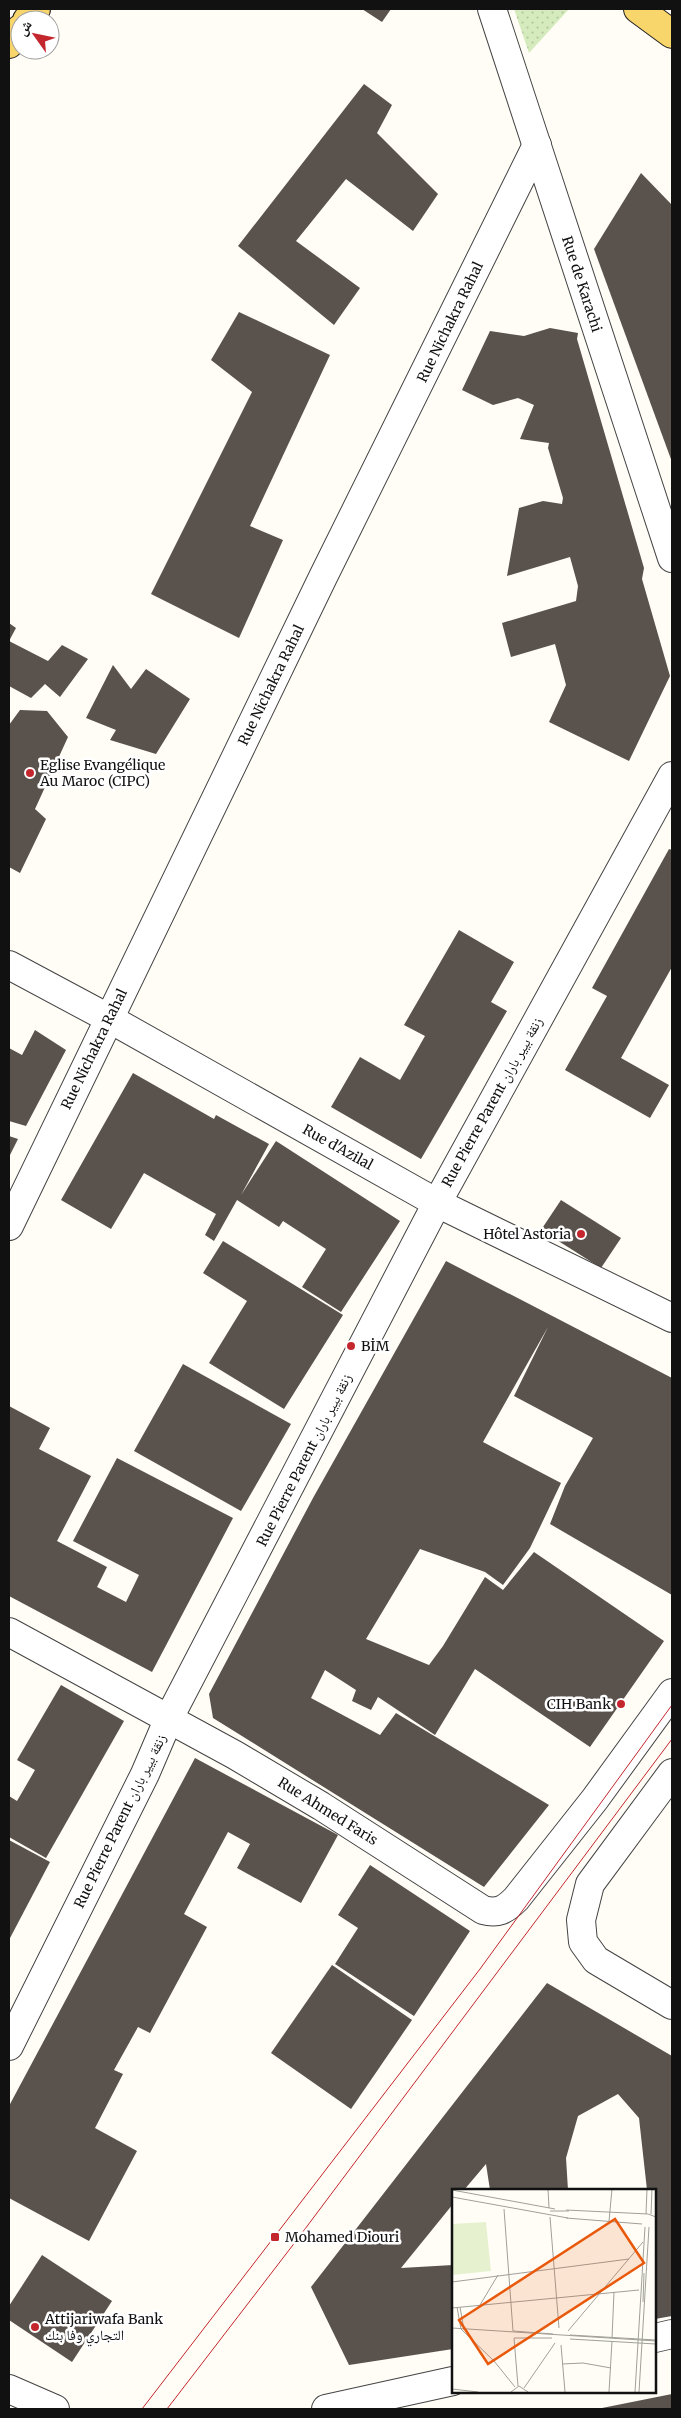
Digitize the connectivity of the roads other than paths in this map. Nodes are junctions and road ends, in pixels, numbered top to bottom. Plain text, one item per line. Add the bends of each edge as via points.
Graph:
1 (492, 9) edge
2 (638, 9) edge
3 (672, 34) edge
4 (537, 145) junction
5 (672, 558) edge
6 (672, 776) edge
7 (9, 965) edge
8 (110, 1019) junction
9 (436, 1203) junction
10 (9, 1226) edge
11 (672, 1318) edge
12 (9, 1632) edge
13 (672, 1693) edge
14 (169, 1718) junction
15 (672, 1773) edge
16 (672, 2006) edge
17 (9, 2046) edge
18 (672, 2334) edge
19 (656, 2338) edge
20 (452, 2382) edge
21 (9, 2389) edge
22 (55, 2409) edge
23 (326, 2409) edge

1 - 4 street, Rue de Karachi
2 - 3 main road
4 - 5 street, Rue de Karachi
4 - 8 street, Rue Nichakra Rahal via 323,577
6 - 9 street, Rue Pierre Parent زنقة بيير باران
7 - 8 street, Rue d'Azilal
8 - 9 street, Rue d'Azilal
8 - 10 street, Rue Nichakra Rahal
9 - 11 street, Rue d'Azilal
9 - 14 street, Rue Pierre Parent زنقة بيير باران
12 - 14 street, Rue Ahmed Faris
13 - 14 street, Rue Ahmed Faris via 595,1799 516,1899 501,1912 483,1910 321,1806
14 - 17 street, Rue Pierre Parent زنقة بيير باران via 145,1774
15 - 16 street via 590,1884 581,1920 583,1942 596,1960
18 - 19 street
20 - 23 street
21 - 22 street

